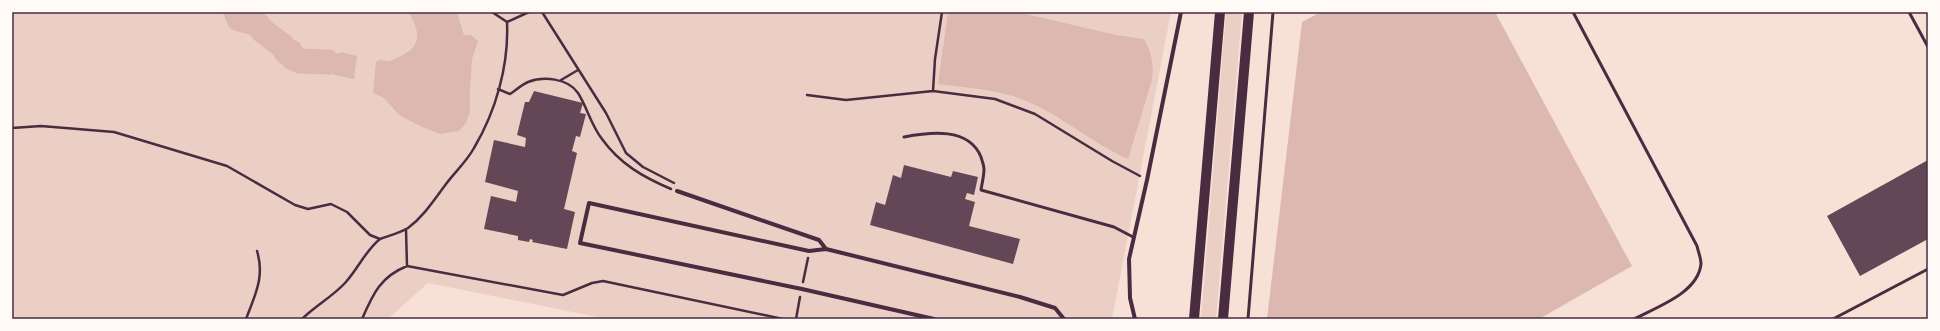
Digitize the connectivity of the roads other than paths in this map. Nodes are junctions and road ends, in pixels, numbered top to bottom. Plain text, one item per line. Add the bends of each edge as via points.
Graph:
1 (1181, 12) edge
2 (1220, 12) edge
3 (1248, 12) edge
4 (1273, 12) edge
5 (1573, 12) edge
6 (1909, 12) edge
7 (1928, 47) edge
8 (904, 137) dead end
9 (677, 192) road end
10 (1133, 237) junction
11 (826, 249) junction
12 (1928, 269) edge
13 (934, 319) edge
14 (1064, 319) edge
15 (1135, 319) edge
16 (1194, 319) edge
17 (1223, 319) edge
18 (1248, 319) edge
19 (1634, 319) edge
20 (1832, 319) edge

1 - 10 street
2 - 16 main road
3 - 17 main road
4 - 18 lane
5 - 19 lane via 1697,246 1701,263 1697,280 1687,290
6 - 7 lane
8 - 10 lane via 952,134 969,142 978,150 985,167 981,190 1114,227
9 - 11 street via 819,240
10 - 15 street via 1129,266 1130,298
11 - 13 street via 809,251 589,203 580,243
11 - 14 street via 1020,297 1055,308
12 - 20 lane

